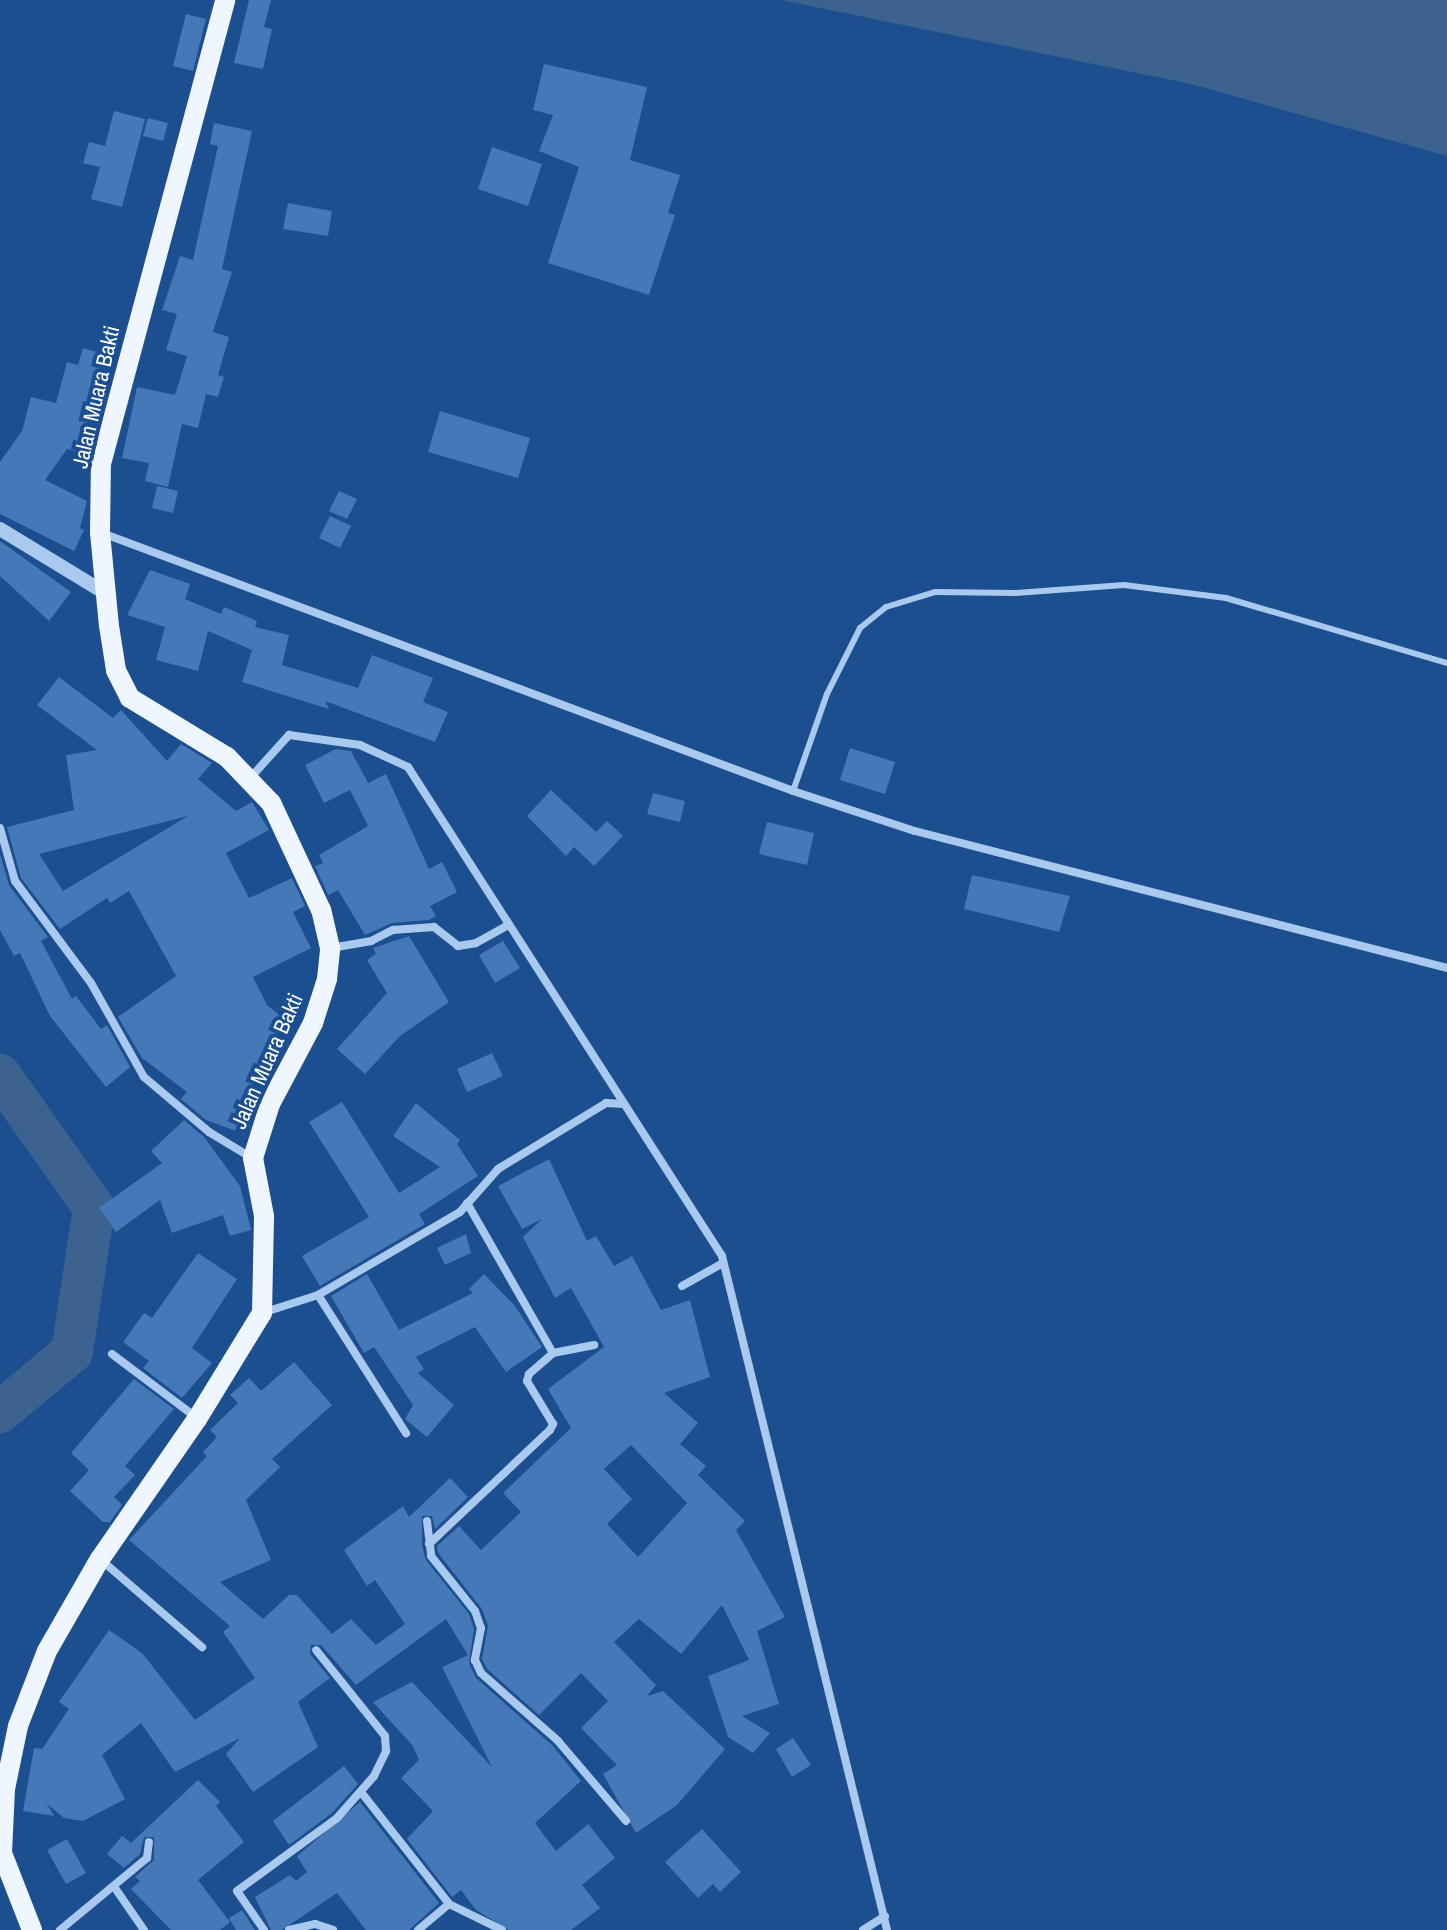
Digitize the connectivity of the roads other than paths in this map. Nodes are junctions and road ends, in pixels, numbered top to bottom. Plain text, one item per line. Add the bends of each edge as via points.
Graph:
1 (225, 0) edge
2 (0, 529) edge
3 (100, 532) junction
4 (107, 594) junction
5 (1447, 663) edge
6 (251, 777) junction
7 (793, 791) junction
8 (0, 828) edge
9 (509, 925) junction
10 (330, 948) junction
11 (1447, 968) edge
12 (624, 1104) junction
13 (253, 1158) junction
14 (467, 1203) junction
15 (723, 1263) junction
16 (682, 1286) dead end
17 (318, 1295) junction
18 (262, 1313) junction
19 (594, 1345) dead end
20 (553, 1353) junction
21 (112, 1354) dead end
22 (197, 1419) junction
23 (406, 1433) dead end
24 (427, 1521) dead end
25 (429, 1544) junction
26 (100, 1559) junction
27 (202, 1647) dead end
28 (316, 1650) dead end
29 (361, 1792) junction
30 (626, 1821) dead end
31 (149, 1842) dead end
32 (115, 1888) junction
33 (449, 1904) junction
34 (885, 1916) junction
35 (32, 1930) edge
36 (60, 1930) edge
37 (144, 1930) edge
38 (264, 1930) edge
39 (289, 1930) edge
40 (333, 1930) edge
41 (418, 1930) edge
42 (502, 1930) edge
43 (863, 1930) edge
44 (887, 1930) edge

1 - 3 main road, Jalan Muara Bakti via 114,406 101,464
2 - 4 street
3 - 4 main road, Jalan Muara Bakti
3 - 7 street
4 - 6 main road, Jalan Muara Bakti via 116,670 130,698
5 - 7 lane via 1226,598 1124,585 935,592 886,607 860,628 827,694
6 - 9 street via 289,735 360,745 388,755 408,767
6 - 10 main road, Jalan Muara Bakti via 310,878
7 - 11 street via 915,831
8 - 13 street via 15,881 91,983 144,1077 209,1132
9 - 10 street via 476,943 458,946 434,927 393,930 371,941
9 - 12 street
10 - 13 main road, Jalan Muara Bakti via 313,1023 270,1104
12 - 14 street via 606,1103 498,1169
12 - 15 street
13 - 18 main road, Jalan Muara Bakti via 264,1216
14 - 17 street
14 - 20 street
15 - 16 street
15 - 34 street
17 - 18 street
17 - 23 street
18 - 22 main road
19 - 20 street
20 - 25 street via 527,1381 550,1417 550,1430
21 - 22 street
22 - 26 main road
24 - 25 street
25 - 30 street via 439,1570 475,1611 481,1628 475,1660 481,1673 572,1756
26 - 27 street
26 - 35 main road via 31,1688 10,1759 2,1853
28 - 29 street via 385,1736 386,1751
29 - 33 street
29 - 38 street via 314,1837 237,1891
31 - 32 street via 147,1858
32 - 36 street
32 - 37 street
33 - 41 street
33 - 42 street
34 - 43 street
34 - 44 street
39 - 40 street via 315,1924

